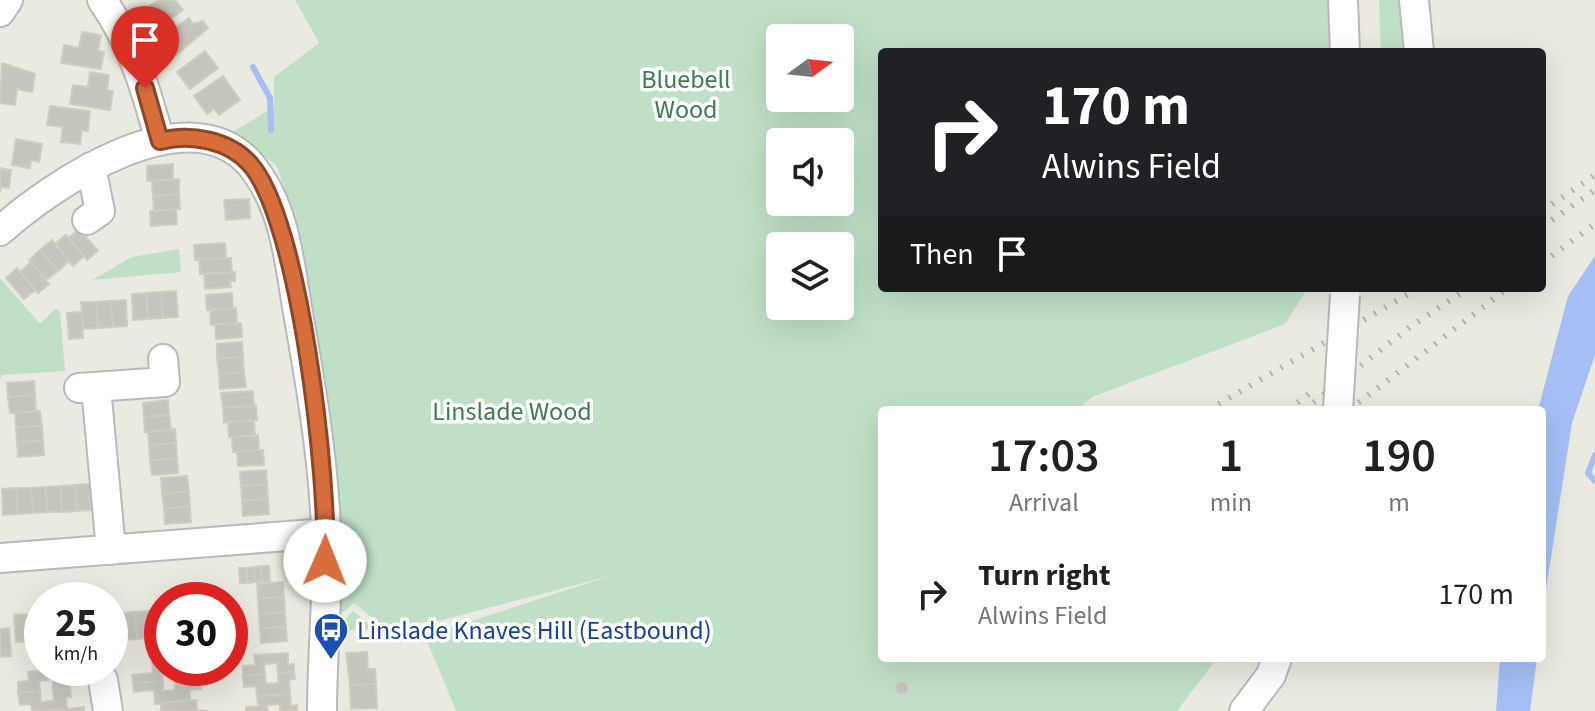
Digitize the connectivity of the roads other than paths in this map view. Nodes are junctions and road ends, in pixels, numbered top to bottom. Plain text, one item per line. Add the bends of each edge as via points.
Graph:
1 (8, 0) edge
2 (102, 0) edge
3 (1343, 0) edge
4 (1414, 0) edge
5 (0, 12) edge
6 (1345, 48) edge
7 (1419, 48) edge
8 (160, 141) junction
9 (91, 167) junction
10 (87, 220) dead end
11 (0, 231) edge
12 (1346, 292) edge
13 (163, 359) dead end
14 (1338, 406) edge
15 (327, 533) junction
16 (111, 550) junction
17 (0, 558) edge
18 (1276, 662) edge
19 (104, 686) edge
20 (108, 711) edge
21 (322, 711) edge
22 (1244, 711) edge

1 - 5 street
2 - 8 street via 138,62
3 - 6 street
4 - 7 street
8 - 9 street
8 - 15 street via 177,137 227,147 249,162 273,199 284,230 310,379
9 - 10 street via 100,211
9 - 11 street
12 - 14 street, bridge
13 - 16 street via 165,382 96,387
15 - 16 street
15 - 21 street
16 - 17 street
18 - 22 street
19 - 20 street

